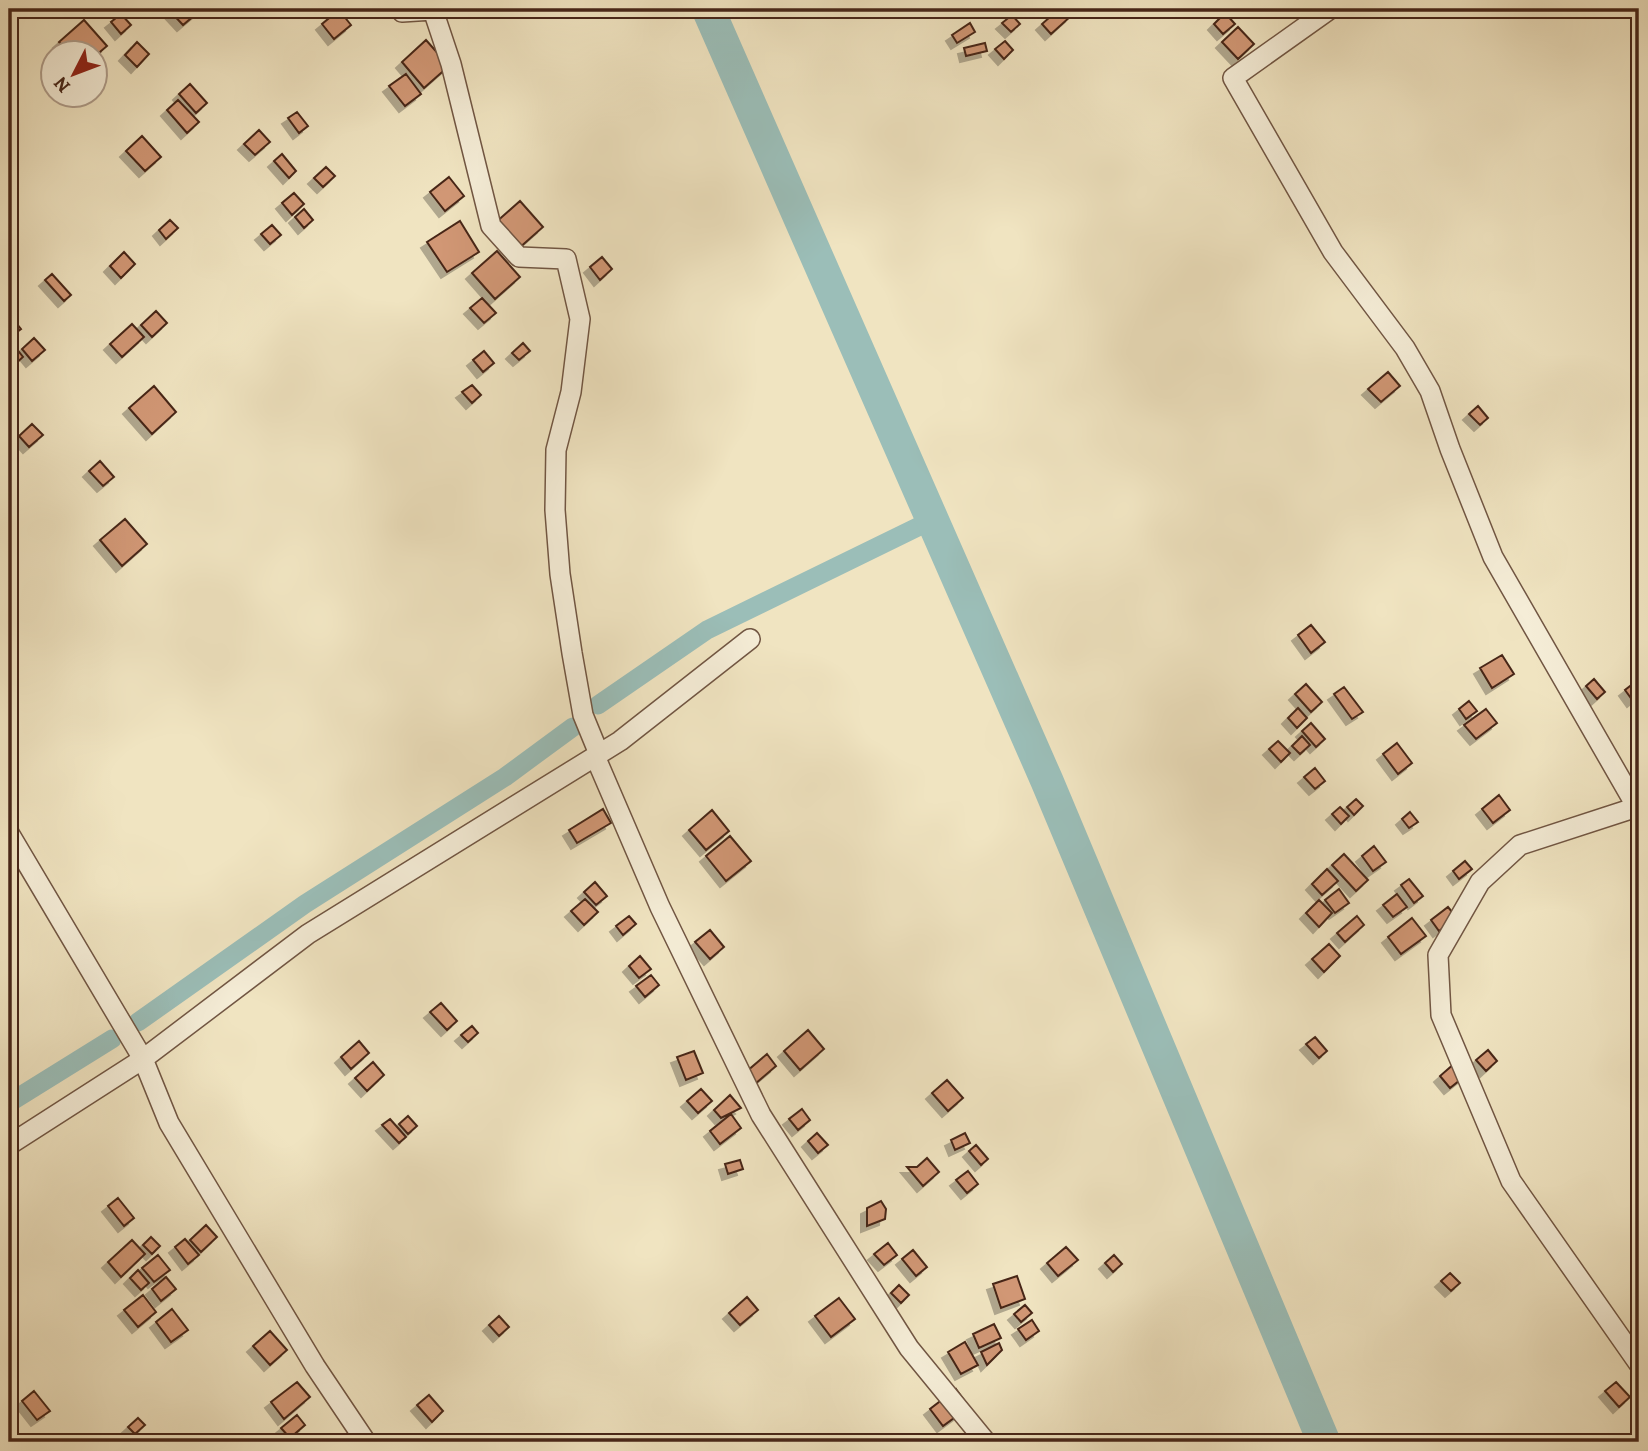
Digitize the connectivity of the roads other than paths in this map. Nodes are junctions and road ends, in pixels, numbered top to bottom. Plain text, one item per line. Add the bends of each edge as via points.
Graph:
1 (400, 9) edge
2 (1330, 9) edge
3 (750, 639) dead end
4 (597, 755) junction
5 (1638, 809) edge
6 (9, 833) edge
7 (143, 1059) junction
8 (9, 1144) edge
9 (1639, 1364) edge
10 (366, 1442) edge
11 (986, 1442) edge

1 - 4 street via 433,10 491,226 519,257 566,259 580,319 571,392 556,450 555,510 572,653 583,715
2 - 5 street via 1233,78 1333,252 1405,348 1430,391 1493,557
3 - 4 street
4 - 7 street via 308,934
4 - 11 street via 660,907 761,1115 909,1348
5 - 9 street via 1520,845 1480,882 1438,955 1441,1015 1511,1181
6 - 7 street
7 - 8 street
7 - 10 street via 169,1122 315,1366

